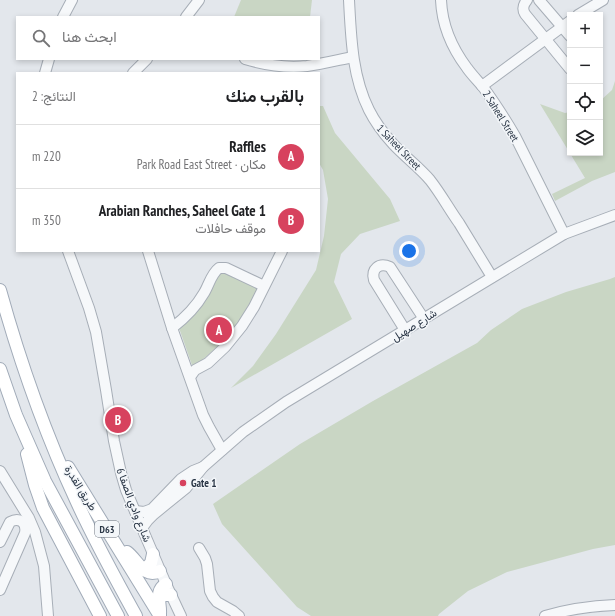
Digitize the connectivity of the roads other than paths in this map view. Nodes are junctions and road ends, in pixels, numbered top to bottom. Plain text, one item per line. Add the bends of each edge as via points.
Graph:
1 (72, 0) edge
2 (199, 0) edge
3 (349, 0) edge
4 (441, 0) edge
5 (527, 0) edge
6 (540, 0) edge
7 (603, 0) edge
8 (583, 12) edge
9 (64, 16) edge
10 (187, 16) edge
11 (566, 23) edge
12 (545, 39) junction
13 (353, 57) junction
14 (48, 60) edge
15 (145, 60) edge
16 (250, 60) edge
17 (567, 65) edge
18 (45, 72) edge
19 (134, 72) edge
20 (482, 86) junction
21 (615, 215) edge
22 (564, 234) junction
23 (68, 252) edge
24 (148, 252) edge
25 (281, 252) edge
26 (492, 277) junction
27 (264, 286) junction
28 (0, 290) edge
29 (424, 319) junction
30 (172, 328) junction
31 (405, 330) junction
32 (0, 369) edge
33 (190, 378) junction
34 (25, 437) junction
35 (52, 442) junction
36 (222, 450) junction
37 (0, 471) edge
38 (176, 491) junction
39 (135, 511) junction
40 (142, 528) junction
41 (0, 542) edge
42 (119, 548) junction
43 (199, 548) dead end
44 (153, 554) junction
45 (144, 570) junction
46 (160, 571) junction
47 (168, 589) junction
48 (0, 590) edge
49 (615, 605) edge
50 (48, 616) edge
51 (100, 616) edge
52 (118, 616) edge
53 (136, 616) edge
54 (160, 616) edge
55 (181, 616) edge
56 (239, 616) edge
57 (545, 616) edge

1 - 9 street
2 - 10 street
3 - 13 street, 1 Saheel Street
4 - 20 street, 2 Saheel Street via 443,22 453,46
5 - 12 street via 523,7 525,14
6 - 11 street
7 - 8 street
11 - 12 street
12 - 17 street
12 - 20 street
13 - 16 street via 307,66 283,66
13 - 26 street, 1 Saheel Street via 362,94 376,122 394,145 435,187
14 - 18 street
15 - 19 street
20 - 22 street, 2 Saheel Street via 515,136
21 - 22 street, شارع صهيل
22 - 26 street, شارع صهيل
23 - 39 street, شارع وادي الصفا 6 via 96,332 116,455
24 - 30 street
25 - 27 street
26 - 29 street, شارع صهيل
27 - 30 street via 226,268 219,268 194,308
27 - 33 street via 242,326 226,346 208,363 195,370
28 - 35 main road, طريق القدرة / D63 via 25,371
29 - 31 street, شارع صهيل
29 - 31 street via 390,267 378,266 373,272 374,280
30 - 33 street
31 - 36 street, شارع صهيل via 286,402
32 - 34 main road
33 - 36 street via 208,427
34 - 51 main road via 28,461 41,502
34 - 52 main road via 45,481
35 - 42 main road, طريق القدرة / D63
35 - 53 main road, طريق القدرة / D63 via 86,523
36 - 38 street, شارع صهيل via 198,471 186,488
37 - 50 street via 35,532 44,566
38 - 39 street via 152,509 144,512
38 - 40 street
39 - 40 street, شارع وادي الصفا 6
40 - 44 street, شارع وادي الصفا 6
41 - 48 street via 12,520 24,523 25,533
42 - 45 main road via 129,553
42 - 54 main road, طريق القدرة / D63
43 - 56 street via 207,564 213,597
44 - 45 main road via 151,563
44 - 46 street, شارع وادي الصفا 6
45 - 46 main road via 152,573
46 - 47 street, شارع وادي الصفا 6
47 - 54 main road via 159,598
47 - 55 street, شارع وادي الصفا 6
49 - 57 street via 580,608

